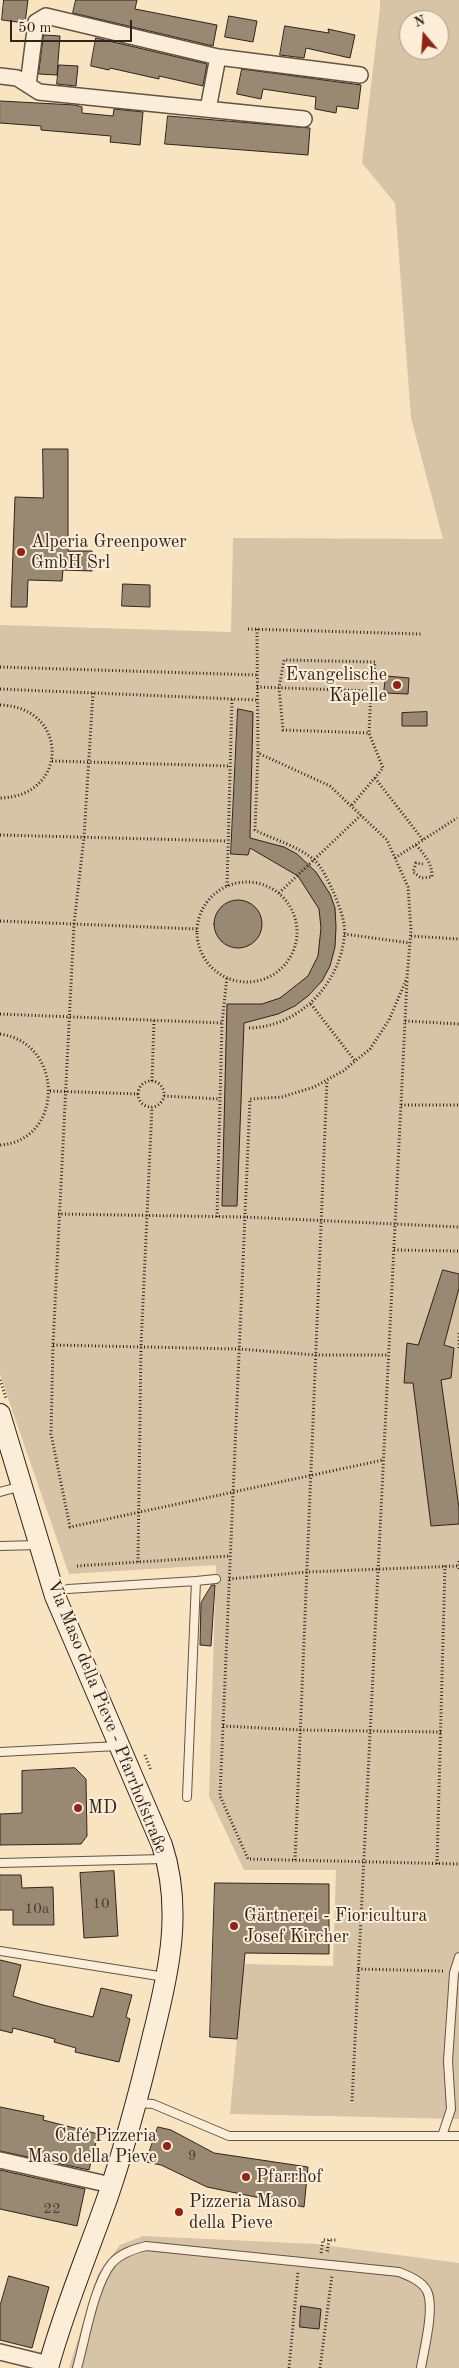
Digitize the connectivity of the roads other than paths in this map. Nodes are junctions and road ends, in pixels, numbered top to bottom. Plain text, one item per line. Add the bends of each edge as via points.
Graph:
1 (218, 56) junction
2 (360, 75) dead end
3 (0, 76) edge
4 (28, 85) junction
5 (208, 109) junction
6 (304, 119) dead end
7 (0, 1414) edge
8 (22, 1486) junction
9 (0, 1492) edge
10 (39, 1545) junction
11 (0, 1546) edge
12 (216, 1579) road end
13 (196, 1581) junction
14 (68, 1589) dead end
15 (120, 1746) junction
16 (0, 1752) edge
17 (187, 1797) dead end
18 (166, 1859) junction
19 (0, 1863) edge
20 (0, 1951) edge
21 (459, 1957) edge
22 (167, 1977) junction
23 (137, 2104) junction
24 (442, 2136) junction
25 (459, 2136) edge
26 (0, 2160) edge
27 (111, 2185) junction
28 (0, 2352) edge
29 (48, 2366) edge
30 (77, 2368) edge
31 (421, 2368) edge

1 - 2 street
1 - 4 street via 46,16 36,22
1 - 5 street
3 - 4 street via 18,78
4 - 5 street via 39,92
5 - 6 street
7 - 8 street, Via Maso della Pieve - Pfarrhofstraße via 11,1462
8 - 9 lane
8 - 10 street, Via Maso della Pieve - Pfarrhofstraße
10 - 11 lane
10 - 15 street, Via Maso della Pieve - Pfarrhofstraße via 55,1596
12 - 13 lane
13 - 14 lane
13 - 17 lane
15 - 16 lane
15 - 18 street, Via Maso della Pieve - Pfarrhofstraße
18 - 19 lane
18 - 22 street, Via Maso della Pieve - Pfarrhofstraße via 173,1939
20 - 22 lane
21 - 24 lane via 454,1974 448,2061 451,2109
22 - 23 street, Via Maso della Pieve - Pfarrhofstraße
23 - 24 lane via 153,2104 229,2136
23 - 27 street, Via Maso della Pieve - Pfarrhofstraße
24 - 25 lane
26 - 27 street
27 - 29 street, Via Maso della Pieve - Pfarrhofstraße
28 - 29 street via 17,2361
30 - 31 lane via 102,2277 113,2261 146,2246 399,2272 427,2290 431,2303

